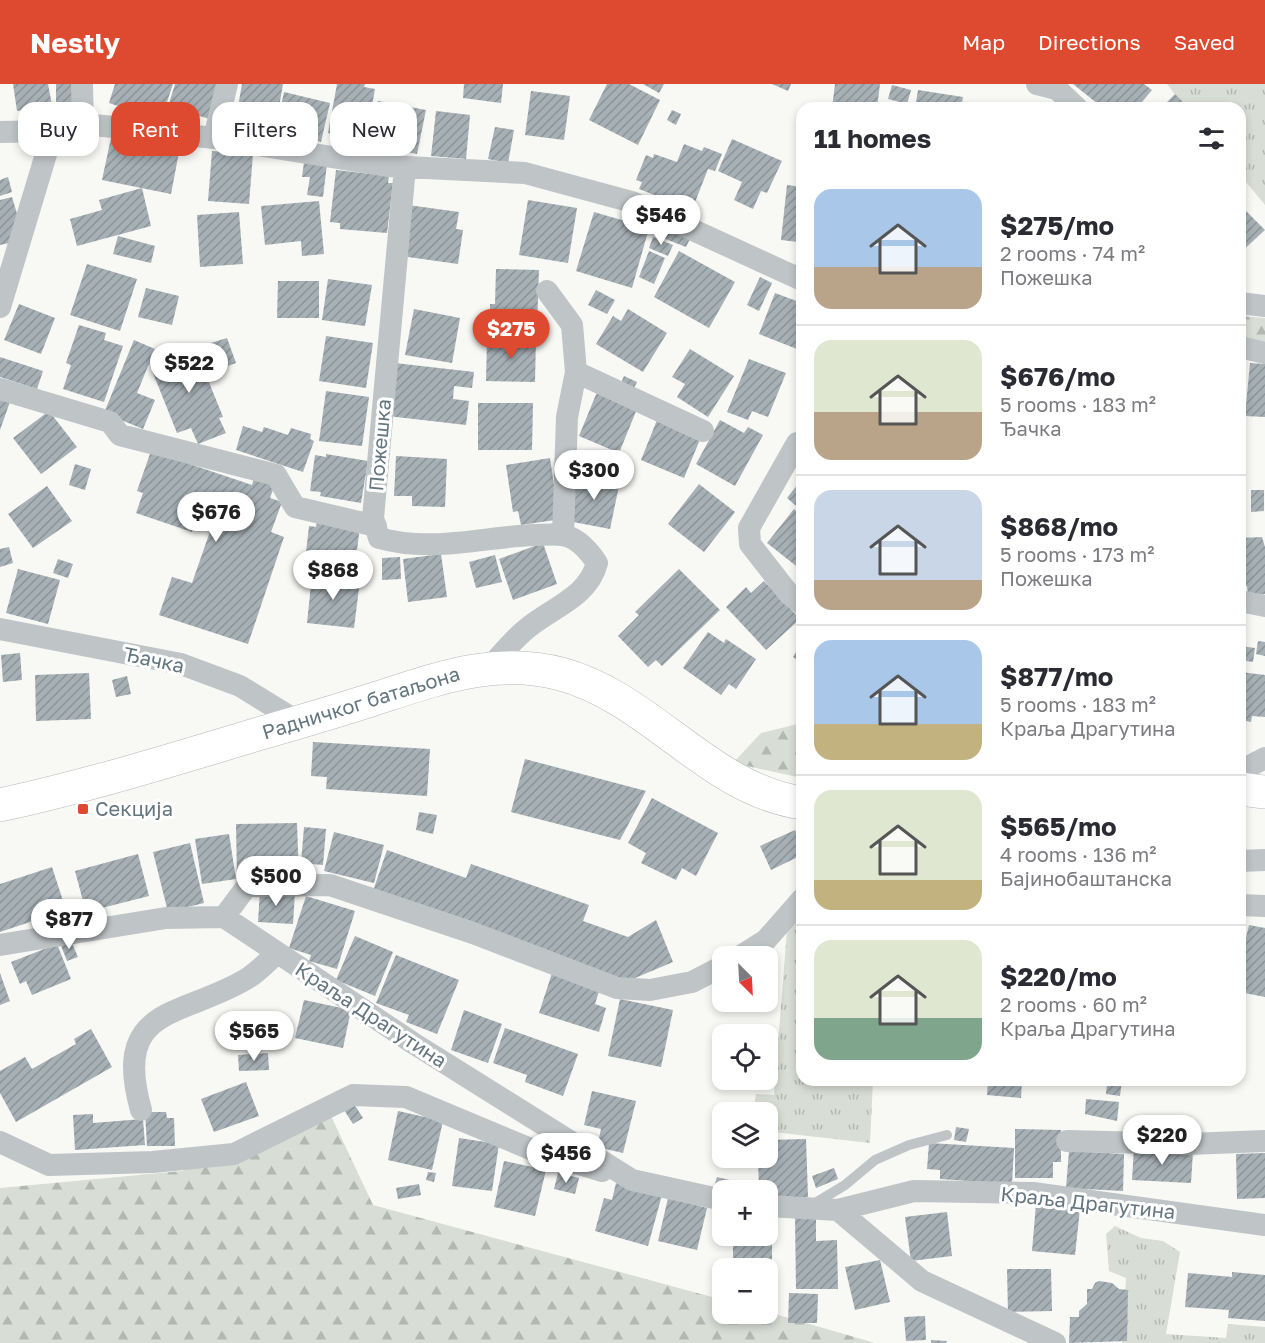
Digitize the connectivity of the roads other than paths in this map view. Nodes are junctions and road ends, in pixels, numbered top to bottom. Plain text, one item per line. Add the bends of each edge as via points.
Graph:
1 (82, 84) edge
2 (227, 84) edge
3 (1037, 84) edge
4 (82, 102) edge
5 (223, 102) edge
6 (1071, 102) edge
7 (99, 127) edge
8 (0, 132) edge
9 (18, 132) edge
10 (212, 138) edge
11 (318, 154) edge
12 (46, 156) edge
13 (405, 167) junction
14 (796, 277) edge
15 (547, 291) dead end
16 (1, 301) edge
17 (1246, 304) edge
18 (1265, 306) edge
19 (1246, 348) edge
20 (1265, 353) edge
21 (576, 372) junction
22 (0, 389) edge
23 (704, 431) dead end
24 (796, 445) edge
25 (376, 526) junction
26 (563, 535) junction
27 (796, 599) edge
28 (1246, 602) edge
29 (1265, 606) edge
30 (0, 629) edge
31 (489, 668) junction
32 (297, 721) junction
33 (1265, 758) edge
34 (1246, 768) edge
35 (1246, 790) edge
36 (1265, 792) edge
37 (796, 802) edge
38 (0, 805) edge
39 (1265, 860) edge
40 (1246, 861) edge
41 (1246, 905) edge
42 (796, 906) edge
43 (1265, 906) edge
44 (224, 917) junction
45 (0, 945) edge
46 (756, 946) edge
47 (276, 954) junction
48 (712, 972) edge
49 (141, 1110) dead end
50 (947, 1135) dead end
51 (1067, 1141) dead end
52 (1265, 1141) edge
53 (0, 1142) edge
54 (632, 1180) junction
55 (712, 1198) edge
56 (778, 1207) edge
57 (804, 1209) junction
58 (838, 1210) junction
59 (1265, 1225) edge
60 (1055, 1343) edge

1 - 4 street
2 - 5 street
3 - 6 street via 1057,89
7 - 10 street
8 - 9 street
11 - 13 street
12 - 16 street
13 - 14 street via 525,173 632,202
13 - 25 street, Пожешка via 373,519
15 - 21 street via 572,325
17 - 18 street
19 - 20 street
21 - 23 street
21 - 26 street via 567,417
22 - 25 street via 110,422 120,435 276,475 295,507
24 - 27 street via 749,528 750,544
25 - 26 street via 379,538 426,545
26 - 31 street via 590,552 597,563 593,577 584,591 522,632
28 - 29 street
30 - 32 street, Ђачка via 181,664 240,686
31 - 32 main road, Радничког батаљона via 447,675
31 - 37 main road, Радничког батаљона via 542,669 581,680 633,708 699,758 742,783
32 - 38 main road, Радничког батаљона via 117,777
33 - 34 street
35 - 36 main road
39 - 40 street
41 - 43 street
42 - 46 street
44 - 45 street via 166,918
44 - 47 street, Краља Драгутина
44 - 48 street via 247,886 330,885 473,933 617,988 650,990 692,982
47 - 49 street via 248,978 166,1014 144,1030 135,1055 134,1082
47 - 54 street, Краља Драгутина
50 - 57 lane via 909,1145 875,1160 845,1185
51 - 52 street
53 - 54 street via 49,1165 153,1162 234,1154 353,1095 406,1097 533,1150
54 - 55 street, Краља Драгутина
56 - 57 street, Краља Драгутина
57 - 58 street, Краља Драгутина
58 - 59 street, Краља Драгутина via 914,1191 1033,1193
58 - 60 street via 922,1281

